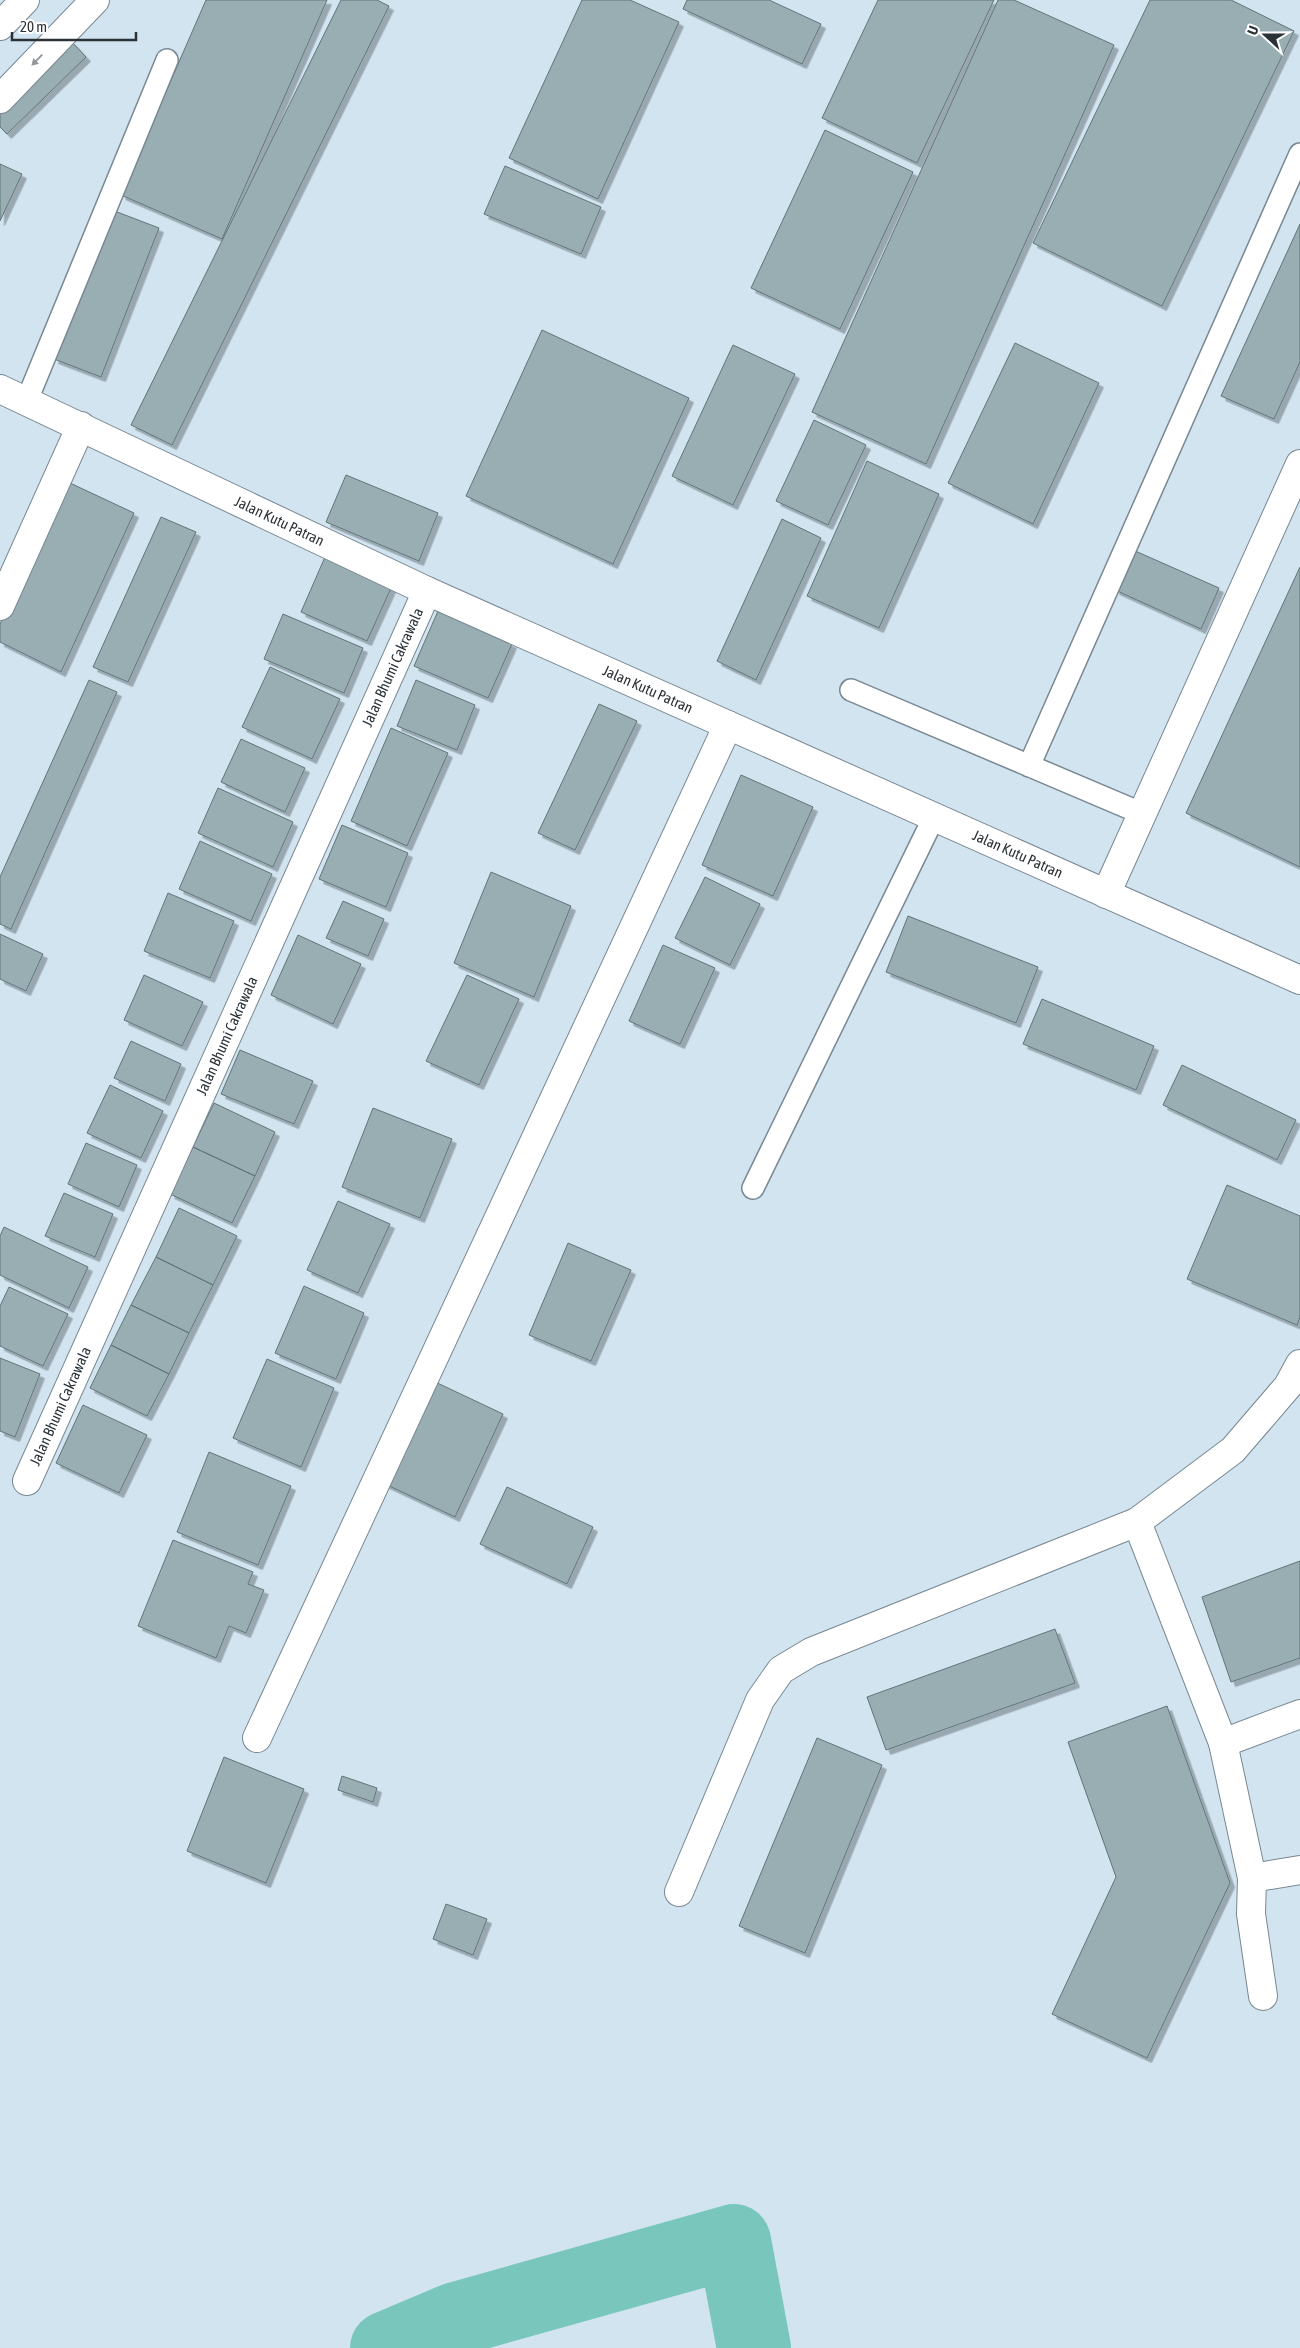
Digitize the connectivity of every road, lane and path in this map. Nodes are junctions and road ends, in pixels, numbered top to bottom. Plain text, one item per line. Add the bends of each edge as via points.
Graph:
1 (26, 0) edge
2 (95, 0) edge
3 (0, 26) edge
4 (167, 60) dead end
5 (0, 99) edge
6 (1300, 154) edge
7 (0, 389) edge
8 (27, 400) junction
9 (81, 426) junction
10 (1300, 464) edge
11 (427, 591) junction
12 (0, 606) edge
13 (851, 690) dead end
14 (728, 725) junction
15 (1029, 766) junction
16 (1143, 814) junction
17 (934, 817) junction
18 (1106, 894) junction
19 (1300, 980) edge
20 (753, 1188) dead end
21 (1300, 1364) edge
22 (27, 1481) dead end
23 (1137, 1522) junction
24 (1300, 1714) edge
25 (257, 1738) dead end
26 (1223, 1743) junction
27 (1300, 1870) edge
28 (1252, 1878) junction
29 (679, 1892) dead end
30 (1263, 1996) dead end

1 - 3 main road
2 -> 5 main road
4 - 8 lane
6 - 15 lane
7 - 8 main road, Jalan Kutu Patran
8 - 9 main road, Jalan Kutu Patran
9 - 11 main road, Jalan Kutu Patran
9 - 12 main road
10 - 16 main road
11 - 14 main road, Jalan Kutu Patran
11 - 22 main road, Jalan Bhumi Cakrawala
13 - 15 lane
14 - 17 main road, Jalan Kutu Patran
14 - 25 main road
15 - 16 lane
16 - 18 main road
17 - 18 main road, Jalan Kutu Patran
17 - 20 lane
18 - 19 main road, Jalan Kutu Patran
21 - 23 main road via 1288,1386 1233,1450
23 - 26 main road
23 - 29 main road via 811,1652 781,1670 760,1700
24 - 26 main road
26 - 28 main road
27 - 28 main road
28 - 30 main road via 1252,1914

